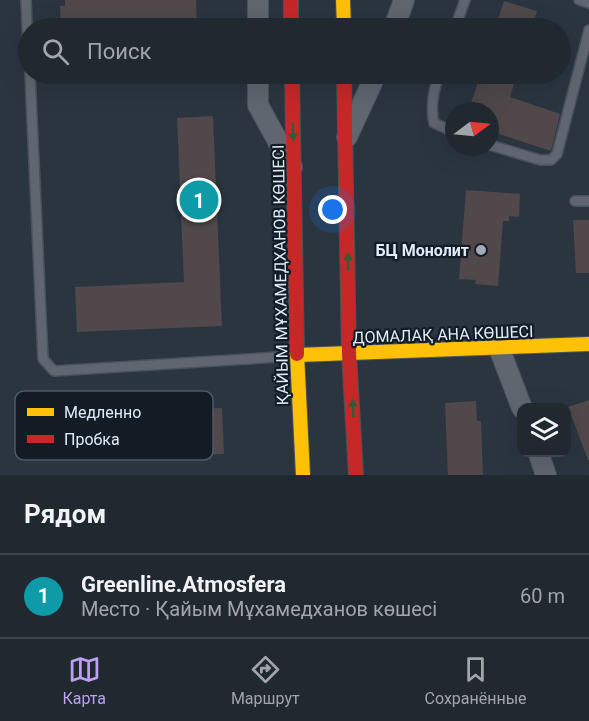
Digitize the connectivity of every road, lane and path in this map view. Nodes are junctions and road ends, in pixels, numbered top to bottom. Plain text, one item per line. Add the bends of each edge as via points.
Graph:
1 (26, 0) edge
2 (258, 0) edge
3 (291, 0) edge
4 (343, 0) edge
5 (404, 0) edge
6 (465, 0) edge
7 (579, 0) edge
8 (589, 3) edge
9 (27, 18) edge
10 (258, 18) edge
11 (291, 18) edge
12 (344, 18) edge
13 (398, 18) edge
14 (459, 18) edge
15 (589, 30) edge
16 (30, 84) edge
17 (258, 84) edge
18 (292, 84) edge
19 (345, 84) edge
20 (371, 84) edge
21 (436, 84) edge
22 (445, 128) edge
23 (346, 139) junction
24 (499, 148) edge
25 (294, 170) junction
26 (575, 201) dead end
27 (589, 201) edge
28 (589, 344) edge
29 (499, 348) junction
30 (350, 354) junction
31 (298, 356) junction
32 (520, 403) edge
33 (355, 446) junction
34 (539, 457) edge
35 (303, 475) edge
36 (356, 475) edge
37 (371, 475) edge
38 (546, 475) edge

1 - 9 lane
2 - 10 street
3 - 11 main road
4 - 12 main road
5 - 13 street
6 - 14 lane
7 - 8 lane
15 - 24 lane via 557,154 551,160 540,160
16 - 31 lane via 43,359 54,371
17 - 25 street via 258,105
18 -> 25 main road, ҚАЙЫМ МҰХАМЕДХАНОВ КӨШЕСІ
19 - 23 main road
20 - 23 street
21 - 22 lane via 432,114 434,123
30 -> 23 main road
25 - 31 main road, ҚАЙЫМ МҰХАМЕДХАНОВ КӨШЕСІ
26 - 27 lane
28 - 29 main road, ДОМАЛАҚ АНА КӨШЕСІ
29 - 30 main road, ДОМАЛАҚ АНА КӨШЕСІ
29 - 32 street
30 - 31 main road, ДОМАЛАҚ АНА КӨШЕСІ
33 -> 30 main road
31 - 35 main road, ҚАЙЫМ МҰХАМЕДХАНОВ КӨШЕСІ
33 - 36 main road
33 - 37 street
34 - 38 street

